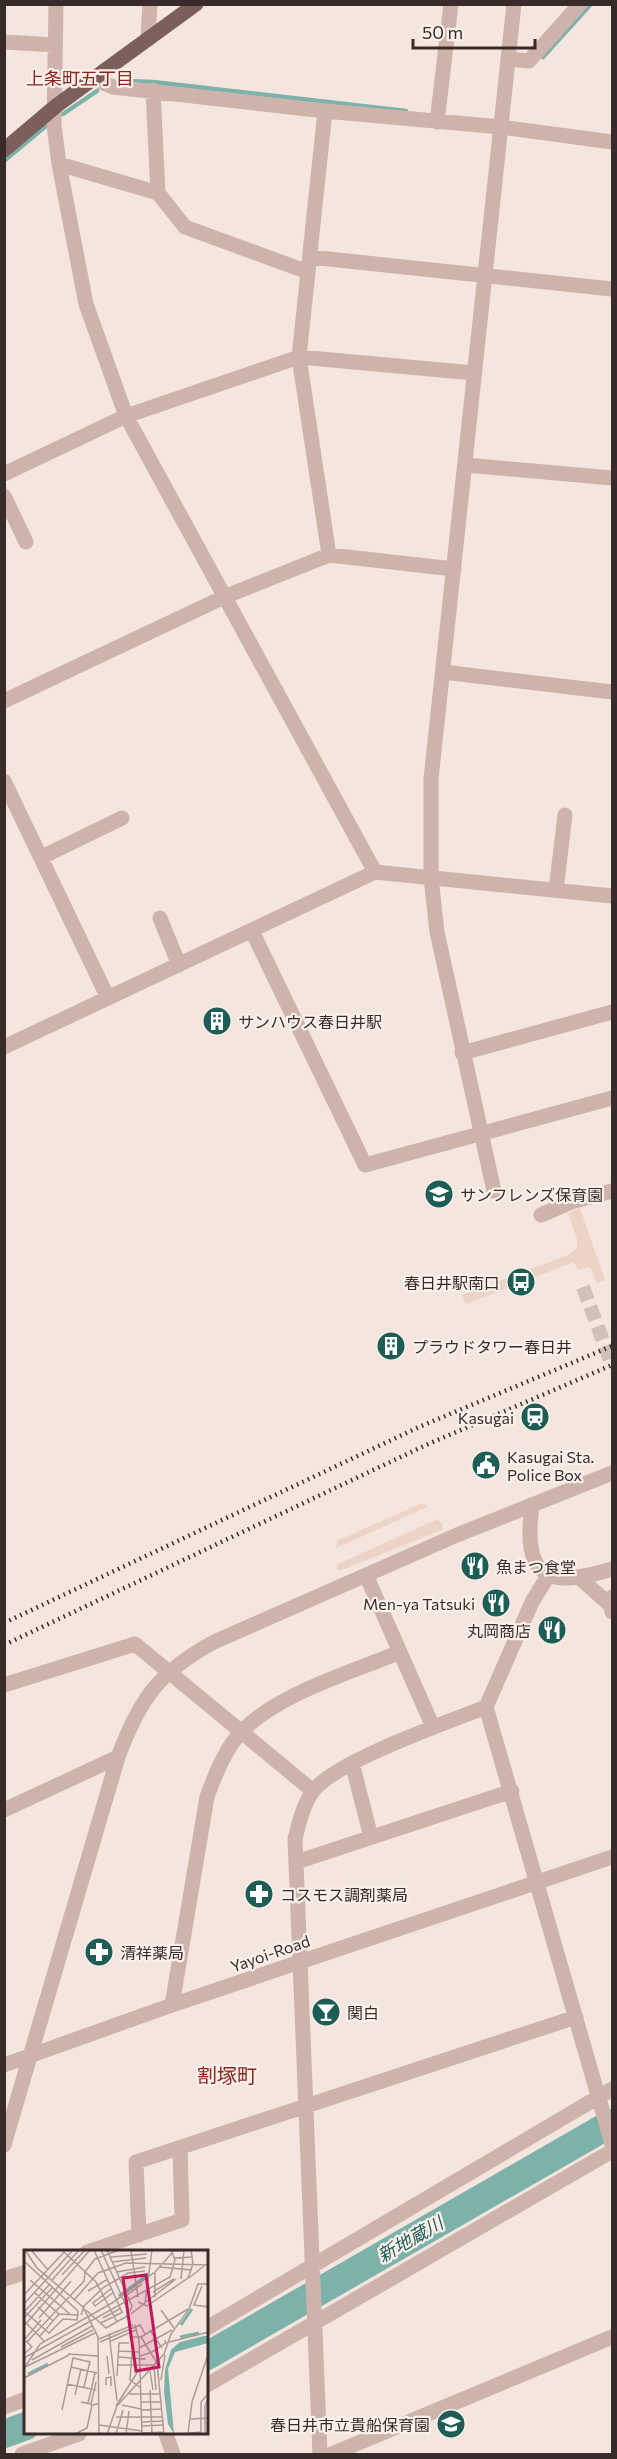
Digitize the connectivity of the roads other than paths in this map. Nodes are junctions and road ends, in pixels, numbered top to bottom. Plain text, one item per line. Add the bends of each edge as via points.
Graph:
1 (57, 4) edge
2 (150, 4) edge
3 (196, 4) edge
4 (451, 4) edge
5 (514, 4) edge
6 (580, 4) edge
7 (148, 37) junction
8 (4, 42) edge
9 (55, 45) junction
10 (508, 59) junction
11 (96, 80) junction
12 (153, 90) junction
13 (56, 106) junction
14 (325, 111) junction
15 (437, 122) junction
16 (501, 127) junction
17 (612, 142) edge
18 (4, 150) edge
19 (59, 164) junction
20 (158, 194) junction
21 (309, 264) junction
22 (486, 275) junction
23 (612, 289) edge
24 (299, 357) junction
25 (474, 373) junction
26 (126, 416) junction
27 (466, 465) junction
28 (4, 474) edge
29 (612, 478) edge
30 (4, 496) edge
31 (26, 542) dead end
32 (329, 555) junction
33 (454, 569) junction
34 (224, 597) junction
35 (443, 672) junction
36 (612, 692) edge
37 (4, 702) edge
38 (4, 781) edge
39 (565, 815) dead end
40 (122, 818) dead end
41 (42, 857) junction
42 (375, 872) junction
43 (431, 878) junction
44 (556, 890) junction
45 (612, 896) edge
46 (160, 918) dead end
47 (252, 931) junction
48 (179, 964) junction
49 (108, 998) junction
50 (612, 1012) edge
51 (4, 1047) edge
52 (462, 1053) junction
53 (612, 1098) edge
54 (480, 1134) junction
55 (494, 1191) dead end
56 (612, 1191) edge
57 (541, 1215) dead end
58 (612, 1473) edge
59 (532, 1505) junction
60 (612, 1569) edge
61 (366, 1575) junction
62 (548, 1576) junction
63 (581, 1579) junction
64 (612, 1605) edge
65 (400, 1652) junction
66 (169, 1670) junction
67 (4, 1685) edge
68 (486, 1707) junction
69 (433, 1727) junction
70 (242, 1730) junction
71 (118, 1756) junction
72 (352, 1764) junction
73 (313, 1791) junction
74 (512, 1791) junction
75 (4, 1810) edge
76 (371, 1837) junction
77 (612, 1857) edge
78 (296, 1862) junction
79 (538, 1882) junction
80 (299, 1962) junction
81 (172, 2005) junction
82 (576, 2017) junction
83 (29, 2055) junction
84 (4, 2065) edge
85 (605, 2098) edge
86 (307, 2105) junction
87 (4, 2145) edge
88 (612, 2145) edge
89 (180, 2148) junction
90 (139, 2235) junction
91 (93, 2250) edge
92 (314, 2272) junction
93 (24, 2273) edge
94 (4, 2279) edge
95 (315, 2318) junction
96 (208, 2327) edge
97 (612, 2337) edge
98 (208, 2384) edge
99 (24, 2400) edge
100 (4, 2407) edge
101 (76, 2435) edge
102 (167, 2435) edge
103 (60, 2447) edge
104 (22, 2454) edge
105 (173, 2454) edge
106 (320, 2454) edge
107 (332, 2454) edge

1 - 9 street
2 - 7 street
3 - 7 main road
4 - 15 street
5 - 10 street
6 - 10 street via 529,61
7 - 11 main road
8 - 9 street
9 - 13 street
10 - 16 street
11 - 12 street via 113,87
11 - 13 main road
12 - 14 street
12 - 20 street
13 - 18 main road
13 - 19 street
14 - 15 street
14 - 21 street
15 - 16 street
16 - 17 street
16 - 22 street
19 - 20 street
19 - 26 street via 86,304
20 - 21 street via 185,227
21 - 22 street
21 - 24 street
22 - 23 street
22 - 25 street
24 - 25 street
24 - 26 street
24 - 32 street
25 - 27 street
26 - 28 street
26 - 34 street
27 - 29 street
27 - 33 street
30 - 31 street
32 - 33 street
32 - 34 street
33 - 35 street
34 - 37 street
34 - 42 street
35 - 36 street
35 - 43 street via 431,779
38 - 41 street
39 - 44 street
40 - 41 street
41 - 49 street
42 - 43 street
42 - 47 street
43 - 44 street
43 - 52 street via 436,932
44 - 45 street
46 - 48 street
47 - 48 street
47 - 54 street via 365,1165
48 - 49 street
49 - 51 street
50 - 52 street
52 - 54 street
53 - 54 street
54 - 55 street
56 - 57 street
58 - 59 street
59 - 61 street
59 - 62 street via 528,1532 537,1564
60 - 63 street
61 - 65 street
61 - 66 street via 214,1642
62 - 63 street
62 - 68 street via 532,1602
63 - 64 street
65 - 69 street
65 - 70 street via 283,1702
66 - 67 street via 135,1644
66 - 70 street
66 - 71 street via 144,1699
68 - 69 street
68 - 74 street
69 - 72 street
70 - 73 street
70 - 81 street via 216,1773 207,1797
71 - 75 street
71 - 83 street
72 - 73 street
72 - 76 street
73 - 78 street via 295,1839
74 - 76 street
74 - 79 street
76 - 78 street
77 - 79 street, Yayoi-Road
78 - 80 street
79 - 80 street, Yayoi-Road
79 - 82 street
80 - 81 street, Yayoi-Road
80 - 86 street
81 - 83 street, Yayoi-Road
82 - 85 street
82 - 86 street
83 - 84 street, Yayoi-Road
83 - 87 street
85 - 88 street
85 - 92 street
86 - 89 street
86 - 92 street
88 - 95 street
89 - 90 street via 183,2220
89 - 90 street via 136,2162
90 - 91 street
92 - 95 street
92 - 96 street
93 - 94 street
95 - 98 street
95 - 106 street
97 - 107 street
99 - 100 street
101 - 103 street
102 - 105 street
103 - 104 street

